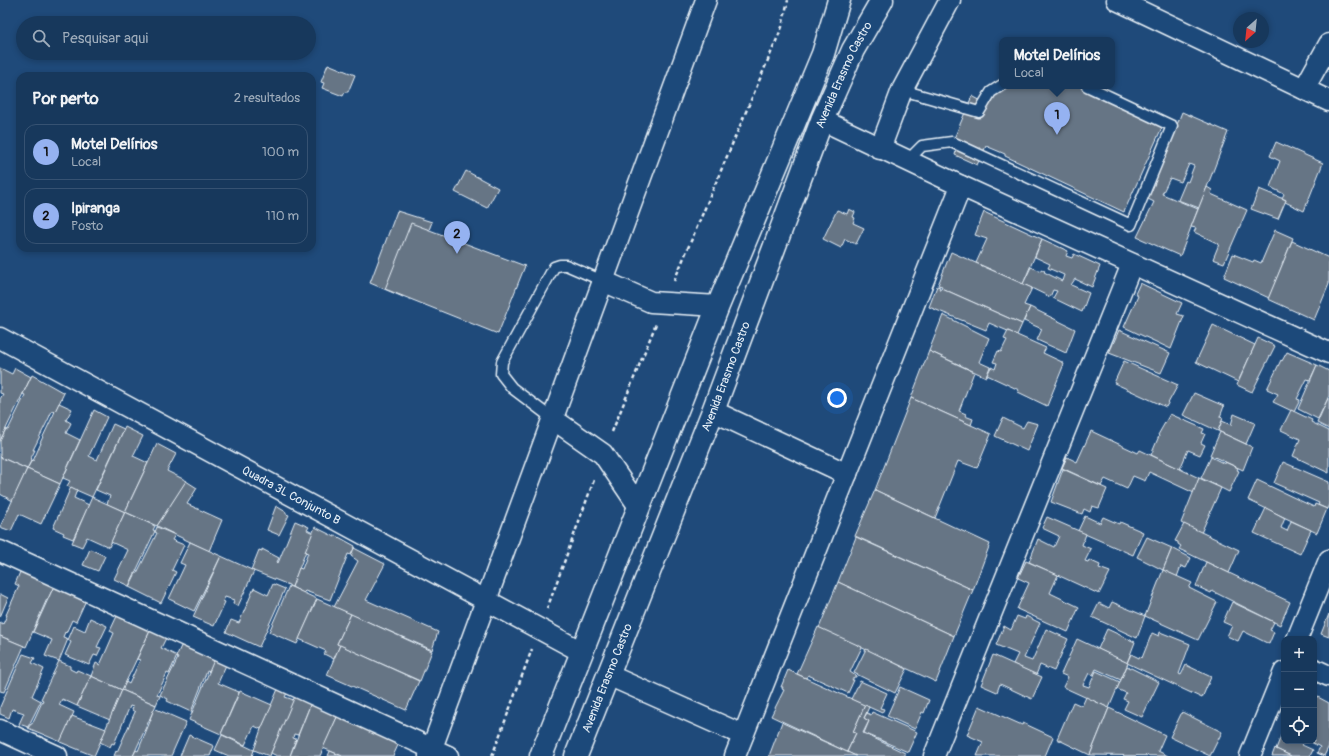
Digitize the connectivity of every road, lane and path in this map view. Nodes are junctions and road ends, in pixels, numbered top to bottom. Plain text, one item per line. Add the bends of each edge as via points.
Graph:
1 (706, 0) edge
2 (788, 0) edge
3 (839, 0) edge
4 (882, 0) edge
5 (950, 0) edge
6 (1117, 0) edge
7 (1329, 44) edge
8 (999, 87) edge
9 (1093, 89) edge
10 (1304, 89) junction
11 (902, 90) junction
12 (1329, 101) edge
13 (822, 120) junction
14 (880, 149) junction
15 (907, 161) junction
16 (961, 186) junction
17 (1132, 264) junction
18 (603, 281) junction
19 (664, 303) junction
20 (718, 306) junction
21 (0, 338) edge
22 (1329, 353) edge
23 (714, 411) junction
24 (553, 419) junction
25 (603, 454) junction
26 (847, 474) junction
27 (639, 507) junction
28 (0, 551) edge
29 (1329, 560) edge
30 (486, 599) junction
31 (540, 628) junction
32 (1298, 636) edge
33 (582, 652) junction
34 (1317, 670) edge
35 (608, 675) junction
36 (1329, 676) edge
37 (1281, 679) edge
38 (0, 730) edge
39 (743, 735) junction
40 (436, 754) edge
41 (57, 756) edge
42 (492, 756) edge
43 (541, 756) edge
44 (576, 756) edge
45 (735, 756) edge
46 (934, 756) edge
47 (1250, 756) edge

1 - 18 street
2 - 19 path via 782,27
3 - 20 main road via 824,54
4 - 13 main road, Avenida Erasmo Castro via 853,50
5 - 11 street
6 - 10 street
7 - 10 street
8 - 11 lane via 991,92 979,112
9 - 15 lane via 1172,126 1131,225 952,142 922,146
10 - 12 street
11 - 14 street
13 - 14 street
13 - 23 main road, Avenida Erasmo Castro
14 - 15 street
15 - 16 street
16 - 17 street
16 - 26 street
17 - 22 street
17 - 46 street
18 - 19 street via 651,302
18 - 24 street
18 - 24 lane via 566,265 554,267 502,362 501,374 512,388
19 - 20 street
19 - 25 path
20 - 27 main road
21 - 30 street, Quadra 3L Conjunto B
23 - 26 street
23 - 35 main road, Avenida Erasmo Castro
24 - 25 street
24 - 30 street
25 - 27 street
25 - 31 path
26 - 39 street
27 - 33 main road
28 - 40 street
29 - 32 street
30 - 31 street, Quadra 3L Conjunto B
30 - 40 street
31 - 33 street, Quadra 3L Conjunto B
31 - 42 path
33 - 43 main road
34 - 36 street
35 - 39 street
35 - 44 main road, Avenida Erasmo Castro
37 - 47 street
38 - 41 street
39 - 45 street

